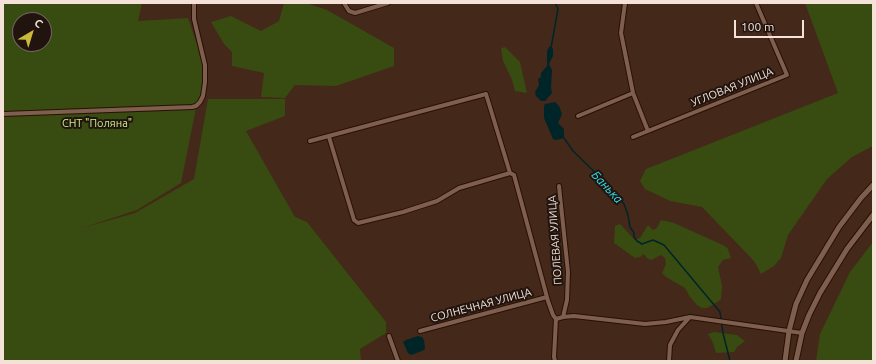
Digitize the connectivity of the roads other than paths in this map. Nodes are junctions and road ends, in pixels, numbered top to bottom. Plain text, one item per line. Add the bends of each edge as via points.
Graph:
1 (194, 3) edge
2 (344, 3) edge
3 (388, 3) edge
4 (625, 3) edge
5 (756, 3) edge
6 (633, 93) junction
7 (3, 114) edge
8 (578, 116) dead end
9 (648, 131) junction
10 (329, 137) junction
11 (633, 137) dead end
12 (310, 141) dead end
13 (510, 173) junction
14 (873, 185) edge
15 (559, 186) dead end
16 (873, 215) edge
17 (548, 297) junction
18 (563, 317) junction
19 (690, 317) junction
20 (556, 320) junction
21 (420, 331) dead end
22 (790, 331) junction
23 (802, 333) junction
24 (389, 336) dead end
25 (800, 339) junction
26 (398, 361) edge
27 (555, 361) edge
28 (669, 361) edge
29 (785, 361) edge
30 (796, 361) edge
31 (799, 361) edge

1 - 7 street via 193,13 206,65 203,96 196,106
2 - 3 street via 349,11 355,14
4 - 6 street via 621,33
5 - 9 street, УГЛОВАЯ УЛИЦА via 788,75
6 - 8 street
6 - 9 street
9 - 11 street, УГЛОВАЯ УЛИЦА
10 - 12 street
10 - 13 street via 486,94
10 - 13 street via 354,220 358,223 437,201 459,188
13 - 17 street via 514,175
14 - 22 street via 839,227 806,280 796,304
15 - 18 street, ПОЛЕВАЯ УЛИЦА via 568,272 567,300
16 - 23 street via 843,255 820,293
17 - 20 street
17 - 21 street, СОЛНЕЧНАЯ УЛИЦА
18 - 19 street via 644,324
18 - 20 street
19 - 22 street
19 - 28 street via 678,330 670,345
20 - 27 street
22 - 23 street
22 - 29 street
23 - 25 street
24 - 26 street
25 - 30 street
25 - 31 street

